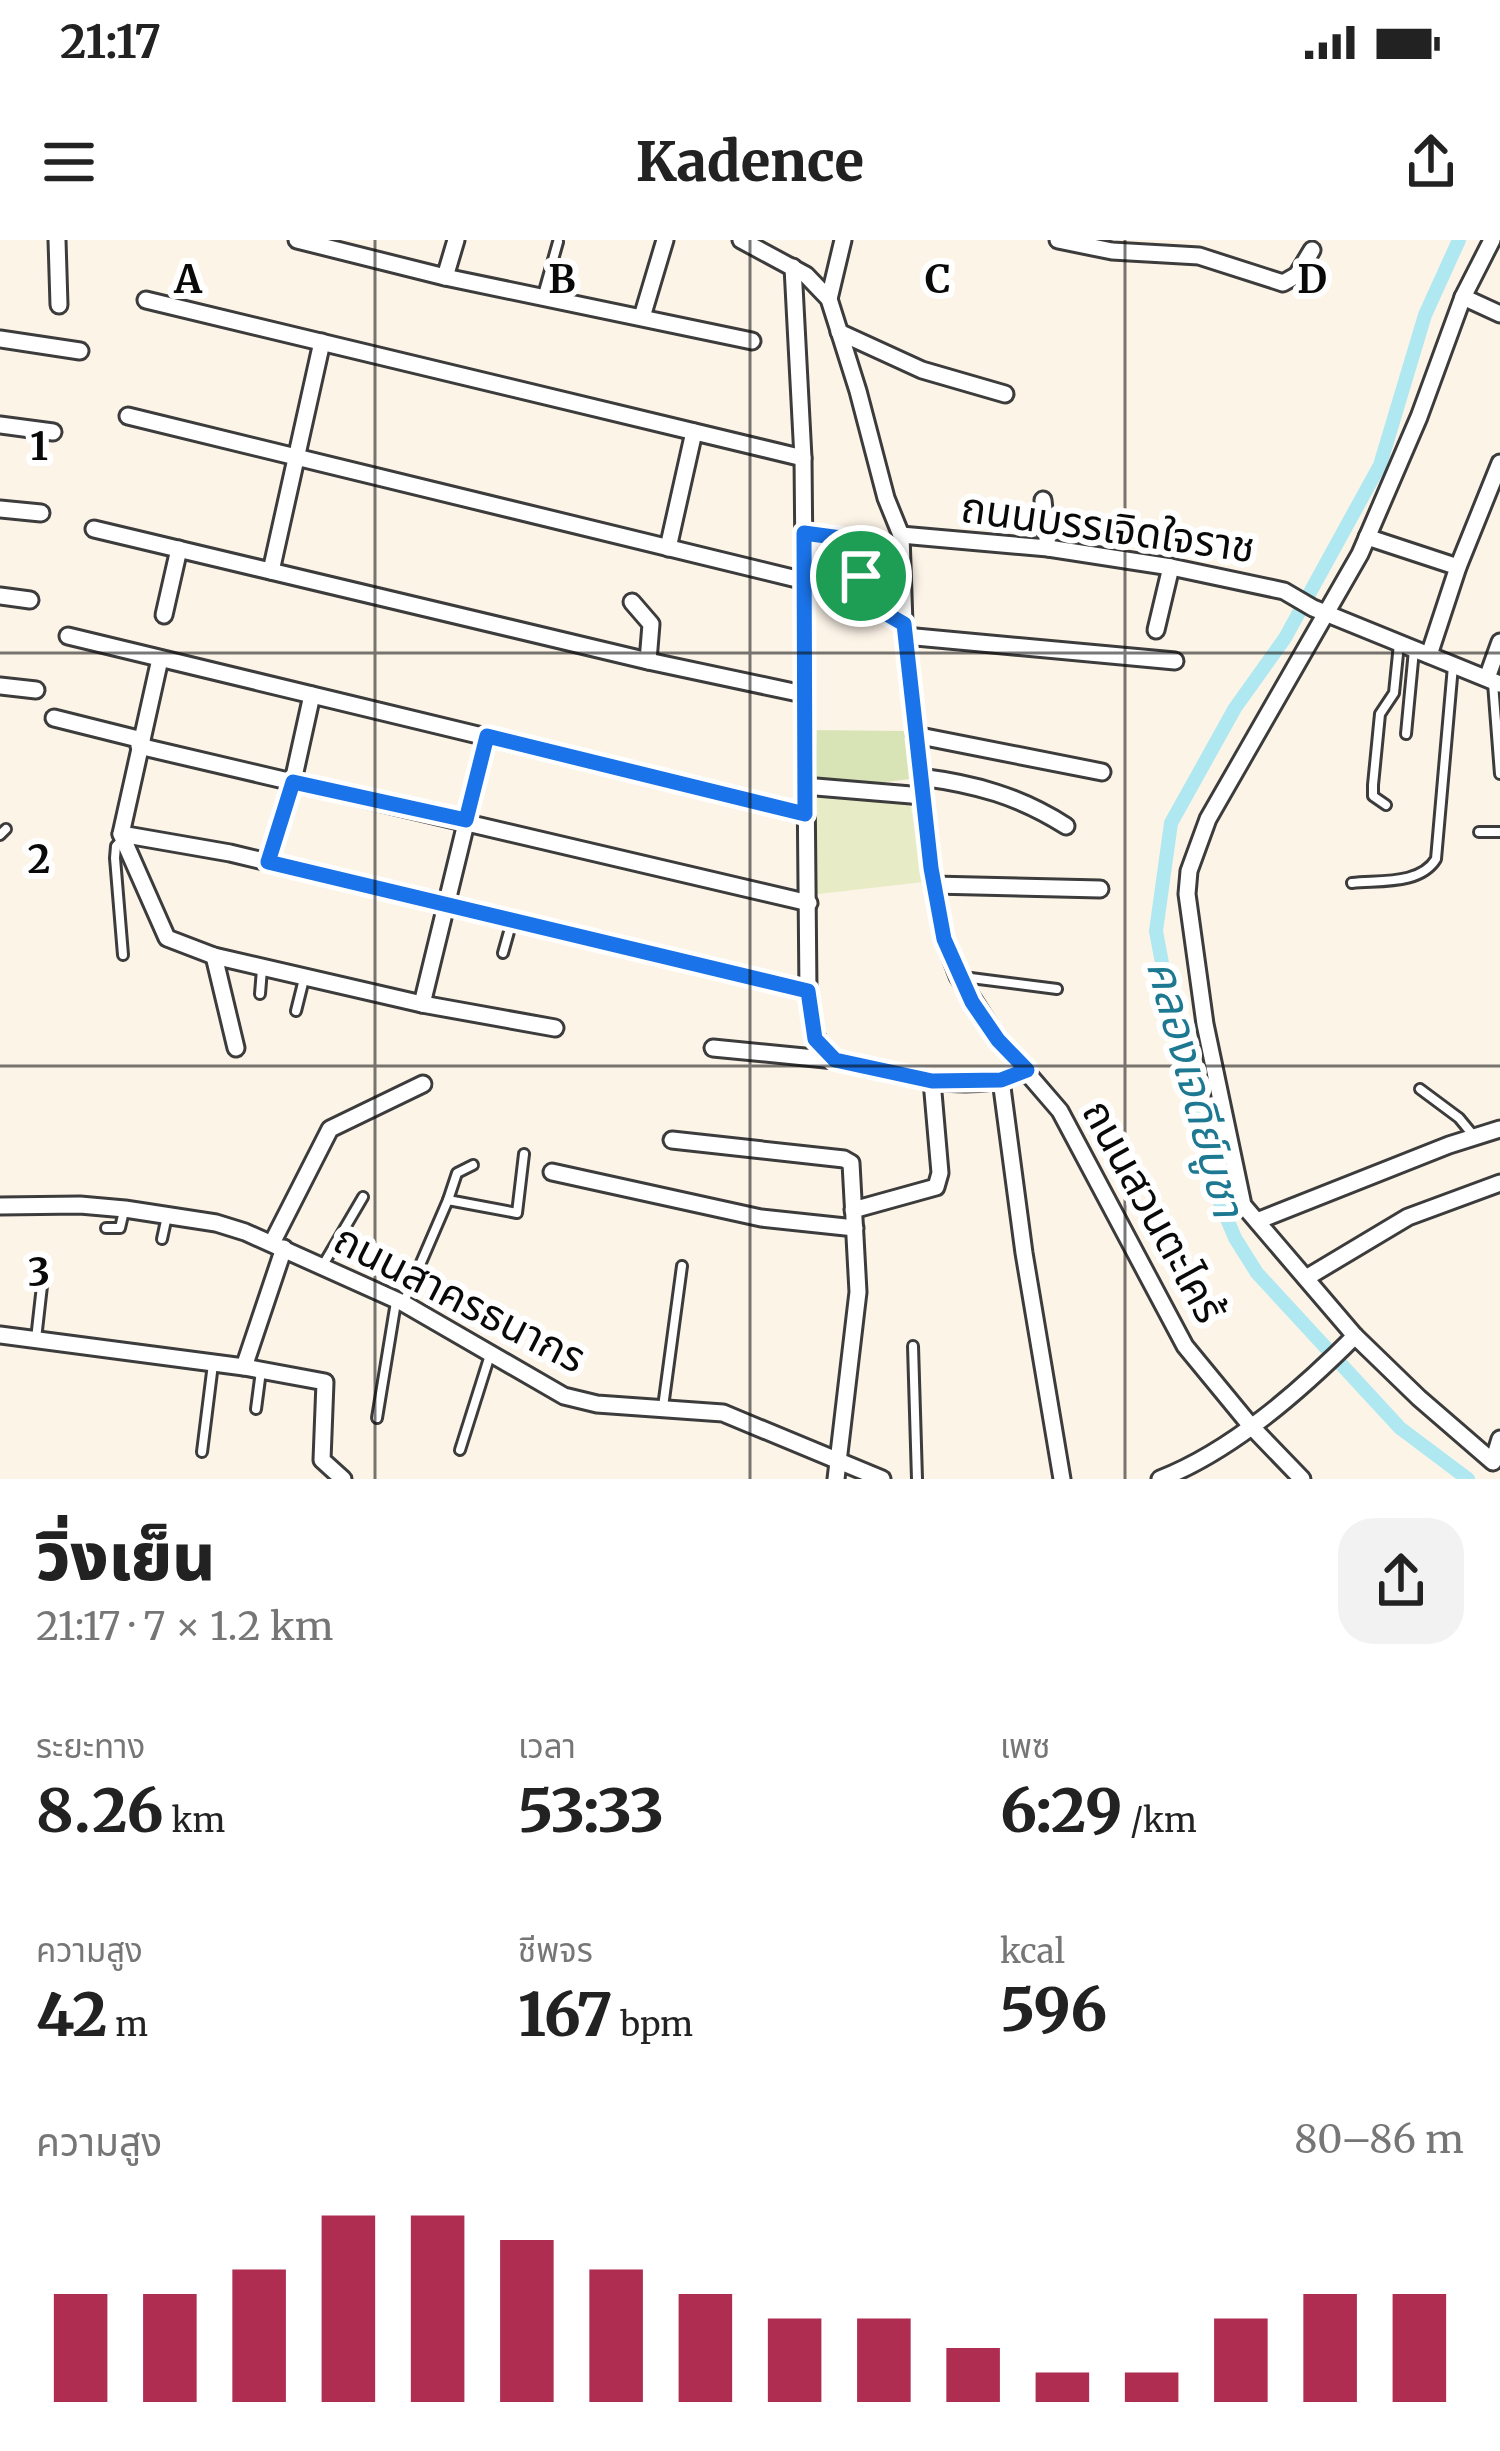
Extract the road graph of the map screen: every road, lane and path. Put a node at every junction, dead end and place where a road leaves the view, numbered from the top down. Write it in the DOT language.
graph roads {
  1 [pos="57,240"];
  2 [pos="297,240"];
  3 [pos="455,240"];
  4 [pos="665,240"];
  5 [pos="741,240"];
  6 [pos="843,240"];
  7 [pos="1058,240"];
  8 [pos="1492,240"];
  9 [pos="558,242"];
  10 [pos="768,246"];
  11 [pos="1312,250"];
  12 [pos="793,267"];
  13 [pos="445,277"];
  14 [pos="1463,296"];
  15 [pos="543,297"];
  16 [pos="829,299"];
  17 [pos="146,300"];
  18 [pos="59,304"];
  19 [pos="1500,314"];
  20 [pos="642,317"];
  21 [pos="839,332"];
  22 [pos="0,339"];
  23 [pos="752,341"];
  24 [pos="322,342"];
  25 [pos="80,351"];
  26 [pos="1005,394"];
  27 [pos="128,416"];
  28 [pos="0,425"];
  29 [pos="53,432"];
  30 [pos="694,432"];
  31 [pos="296,457"];
  32 [pos="803,458"];
  33 [pos="1500,463"];
  34 [pos="1043,500"];
  35 [pos="0,509"];
  36 [pos="41,513"];
  37 [pos="94,529"];
  38 [pos="804,533"];
  39 [pos="901,536"];
  40 [pos="1367,537"];
  41 [pos="668,548"];
  42 [pos="1048,548"];
  43 [pos="179,549"];
  44 [pos="1171,567"];
  45 [pos="1458,567"];
  46 [pos="271,571"];
  47 [pos="805,581"];
  48 [pos="0,596"];
  49 [pos="30,600"];
  50 [pos="632,602"];
  51 [pos="1321,610"];
  52 [pos="164,615"];
  53 [pos="905,630"];
  54 [pos="1156,630"];
  55 [pos="68,636"];
  56 [pos="1500,642"];
  57 [pos="1414,648"];
  58 [pos="160,659"];
  59 [pos="648,661"];
  60 [pos="1175,661"];
  61 [pos="1454,664"];
  62 [pos="1493,681"];
  63 [pos="0,686"];
  64 [pos="36,690"];
  65 [pos="803,694"];
  66 [pos="312,695"];
  67 [pos="54,718"];
  68 [pos="1406,734"];
  69 [pos="915,735"];
  70 [pos="487,736"];
  71 [pos="141,742"];
  72 [pos="1102,772"];
  73 [pos="1500,774"];
  74 [pos="920,777"];
  75 [pos="293,782"];
  76 [pos="804,786"];
  77 [pos="923,796"];
  78 [pos="1386,805"];
  79 [pos="805,814"];
  80 [pos="466,820"];
  81 [pos="1066,826"];
  82 [pos="1479,832"];
  83 [pos="1500,832"];
  84 [pos="122,837"];
  85 [pos="268,862"];
  86 [pos="1352,883"];
  87 [pos="933,885"];
  88 [pos="1100,889"];
  89 [pos="808,903"];
  90 [pos="448,904"];
  91 [pos="512,920"];
  92 [pos="503,953"];
  93 [pos="123,955"];
  94 [pos="214,956"];
  95 [pos="262,967"];
  96 [pos="958,976"];
  97 [pos="304,977"];
  98 [pos="1057,989"];
  99 [pos="808,991"];
  100 [pos="260,994"];
  101 [pos="422,1004"];
  102 [pos="296,1011"];
  103 [pos="556,1028"];
  104 [pos="236,1048"];
  105 [pos="713,1048"];
  106 [pos="835,1060"];
  107 [pos="1027,1070"];
  108 [pos="1001,1080"];
  109 [pos="932,1081"];
  110 [pos="423,1084"];
  111 [pos="1420,1089"];
  112 [pos="1500,1129"];
  113 [pos="1474,1137"];
  114 [pos="672,1140"];
  115 [pos="524,1154"];
  116 [pos="472,1165"];
  117 [pos="552,1172"];
  118 [pos="1500,1183"];
  119 [pos="363,1197"];
  120 [pos="448,1200"];
  121 [pos="0,1206"];
  122 [pos="124,1209"];
  123 [pos="853,1210"];
  124 [pos="167,1214"];
  125 [pos="1257,1221"];
  126 [pos="106,1228"];
  127 [pos="855,1228"];
  128 [pos="162,1239"];
  129 [pos="278,1246"];
  130 [pos="322,1266"];
  131 [pos="682,1266"];
  132 [pos="43,1277"];
  133 [pos="1306,1278"];
  134 [pos="400,1302"];
  135 [pos="0,1335"];
  136 [pos="36,1340"];
  137 [pos="1351,1340"];
  138 [pos="913,1346"];
  139 [pos="490,1353"];
  140 [pos="213,1363"];
  141 [pos="252,1368"];
  142 [pos="663,1407"];
  143 [pos="256,1409"];
  144 [pos="377,1418"];
  145 [pos="1250,1425"];
  146 [pos="1500,1439"];
  147 [pos="460,1450"];
  148 [pos="202,1452"];
  149 [pos="839,1460"];
  150 [pos="343,1479"];
  151 [pos="836,1479"];
  152 [pos="882,1479"];
  153 [pos="917,1479"];
  154 [pos="1062,1479"];
  155 [pos="1160,1479"];
  156 [pos="1302,1479"];
  1 -- 18 [label="street"];
  2 -- 13 [label="street"];
  3 -- 13 [label="street"];
  4 -- 20 [label="street"];
  5 -- 10 [label="street"];
  6 -- 16 [label="street"];
  7 -- 11 [label="street"];
  8 -- 14 [label="street"];
  9 -- 15 [label="lane"];
  10 -- 12 [label="street"];
  12 -- 16 [label="street"];
  12 -- 32 [label="street"];
  13 -- 15 [label="street"];
  14 -- 19 [label="street"];
  14 -- 40 [label="street"];
  15 -- 20 [label="street"];
  16 -- 21 [label="street, ถนนสวนตะไคร้"];
  17 -- 24 [label="street"];
  20 -- 23 [label="street"];
  21 -- 26 [label="street"];
  21 -- 39 [label="street, ถนนสวนตะไคร้"];
  22 -- 25 [label="street"];
  24 -- 30 [label="street"];
  24 -- 31 [label="street"];
  27 -- 31 [label="street"];
  28 -- 29 [label="street"];
  30 -- 32 [label="street"];
  30 -- 41 [label="street"];
  31 -- 41 [label="street"];
  31 -- 46 [label="street"];
  32 -- 38 [label="street"];
  33 -- 45 [label="street"];
  34 -- 42 [label="street"];
  35 -- 36 [label="street"];
  37 -- 43 [label="street"];
  38 -- 47 [label="street"];
  38 -- 53 [label="street"];
  39 -- 42 [label="street, ถนนบรรเจิดใจราช"];
  39 -- 53 [label="street, ถนนสวนตะไคร้"];
  40 -- 45 [label="street"];
  40 -- 51 [label="street"];
  41 -- 47 [label="street"];
  42 -- 44 [label="street, ถนนบรรเจิดใจราช"];
  43 -- 46 [label="street"];
  43 -- 52 [label="street"];
  44 -- 51 [label="street, ถนนบรรเจิดใจราช"];
  44 -- 54 [label="street"];
  45 -- 57 [label="street"];
  46 -- 59 [label="street"];
  47 -- 65 [label="street"];
  48 -- 49 [label="street"];
  50 -- 59 [label="street"];
  51 -- 57 [label="street, ถนนบรรเจิดใจราช"];
  51 -- 125 [label="street"];
  53 -- 60 [label="street"];
  53 -- 69 [label="street, ถนนสวนตะไคร้"];
  55 -- 58 [label="street"];
  56 -- 62 [label="street"];
  57 -- 61 [label="street, ถนนบรรเจิดใจราช"];
  57 -- 68 [label="lane"];
  57 -- 78 [label="lane"];
  58 -- 66 [label="street"];
  58 -- 71 [label="street"];
  59 -- 65 [label="street"];
  61 -- 62 [label="street, ถนนบรรเจิดใจราช"];
  61 -- 86 [label="lane"];
  62 -- 73 [label="lane"];
  63 -- 64 [label="street"];
  65 -- 76 [label="street"];
  66 -- 70 [label="street"];
  66 -- 75 [label="street"];
  67 -- 71 [label="street"];
  69 -- 72 [label="street"];
  69 -- 74 [label="street, ถนนสวนตะไคร้"];
  70 -- 79 [label="street"];
  70 -- 80 [label="street"];
  71 -- 75 [label="street"];
  71 -- 84 [label="street"];
  74 -- 77 [label="street, ถนนสวนตะไคร้"];
  74 -- 81 [label="street"];
  75 -- 80 [label="street"];
  75 -- 85 [label="street"];
  76 -- 77 [label="street"];
  76 -- 79 [label="street"];
  77 -- 87 [label="street, ถนนสวนตะไคร้"];
  79 -- 89 [label="street"];
  80 -- 89 [label="street"];
  80 -- 90 [label="street"];
  82 -- 83 [label="lane"];
  84 -- 85 [label="street"];
  84 -- 93 [label="lane"];
  84 -- 94 [label="street"];
  85 -- 90 [label="street"];
  87 -- 88 [label="street"];
  87 -- 96 [label="street, ถนนสวนตะไคร้"];
  89 -- 99 [label="street"];
  90 -- 91 [label="street"];
  90 -- 101 [label="street"];
  91 -- 92 [label="lane"];
  91 -- 99 [label="street"];
  94 -- 95 [label="street"];
  94 -- 104 [label="street"];
  95 -- 97 [label="street"];
  95 -- 100 [label="lane"];
  96 -- 98 [label="lane"];
  96 -- 107 [label="street, ถนนสวนตะไคร้"];
  97 -- 101 [label="street"];
  97 -- 102 [label="lane"];
  99 -- 106 [label="street"];
  101 -- 103 [label="street"];
  105 -- 106 [label="street"];
  106 -- 109 [label="street"];
  107 -- 108 [label="street"];
  107 -- 145 [label="street, ถนนสวนตะไคร้"];
  108 -- 109 [label="street"];
  108 -- 154 [label="street"];
  109 -- 123 [label="street"];
  110 -- 129 [label="street"];
  111 -- 113 [label="lane"];
  112 -- 113 [label="street"];
  113 -- 125 [label="street"];
  114 -- 123 [label="street"];
  115 -- 120 [label="lane"];
  116 -- 120 [label="lane"];
  117 -- 127 [label="street"];
  118 -- 133 [label="street"];
  119 -- 130 [label="lane"];
  120 -- 134 [label="lane"];
  121 -- 122 [label="street, ถนนสาครธนากร"];
  122 -- 124 [label="street, ถนนสาครธนากร"];
  122 -- 126 [label="lane"];
  123 -- 127 [label="street"];
  124 -- 128 [label="lane"];
  124 -- 129 [label="street, ถนนสาครธนากร"];
  125 -- 133 [label="street"];
  127 -- 149 [label="street"];
  129 -- 130 [label="street, ถนนสาครธนากร"];
  129 -- 141 [label="street"];
  130 -- 134 [label="street, ถนนสาครธนากร"];
  131 -- 142 [label="lane"];
  132 -- 136 [label="lane"];
  133 -- 137 [label="street"];
  134 -- 139 [label="street, ถนนสาครธนากร"];
  134 -- 144 [label="lane"];
  135 -- 136 [label="street"];
  136 -- 140 [label="street"];
  137 -- 145 [label="street"];
  137 -- 146 [label="street"];
  138 -- 153 [label="lane"];
  139 -- 142 [label="street, ถนนสาครธนากร"];
  139 -- 147 [label="lane"];
  140 -- 141 [label="street"];
  140 -- 148 [label="lane"];
  141 -- 143 [label="lane"];
  141 -- 150 [label="street"];
  142 -- 149 [label="street, ถนนสาครธนากร"];
  145 -- 155 [label="street"];
  145 -- 156 [label="street, ถนนสวนตะไคร้"];
  149 -- 151 [label="street"];
  149 -- 152 [label="street, ถนนสาครธนากร"];
}
